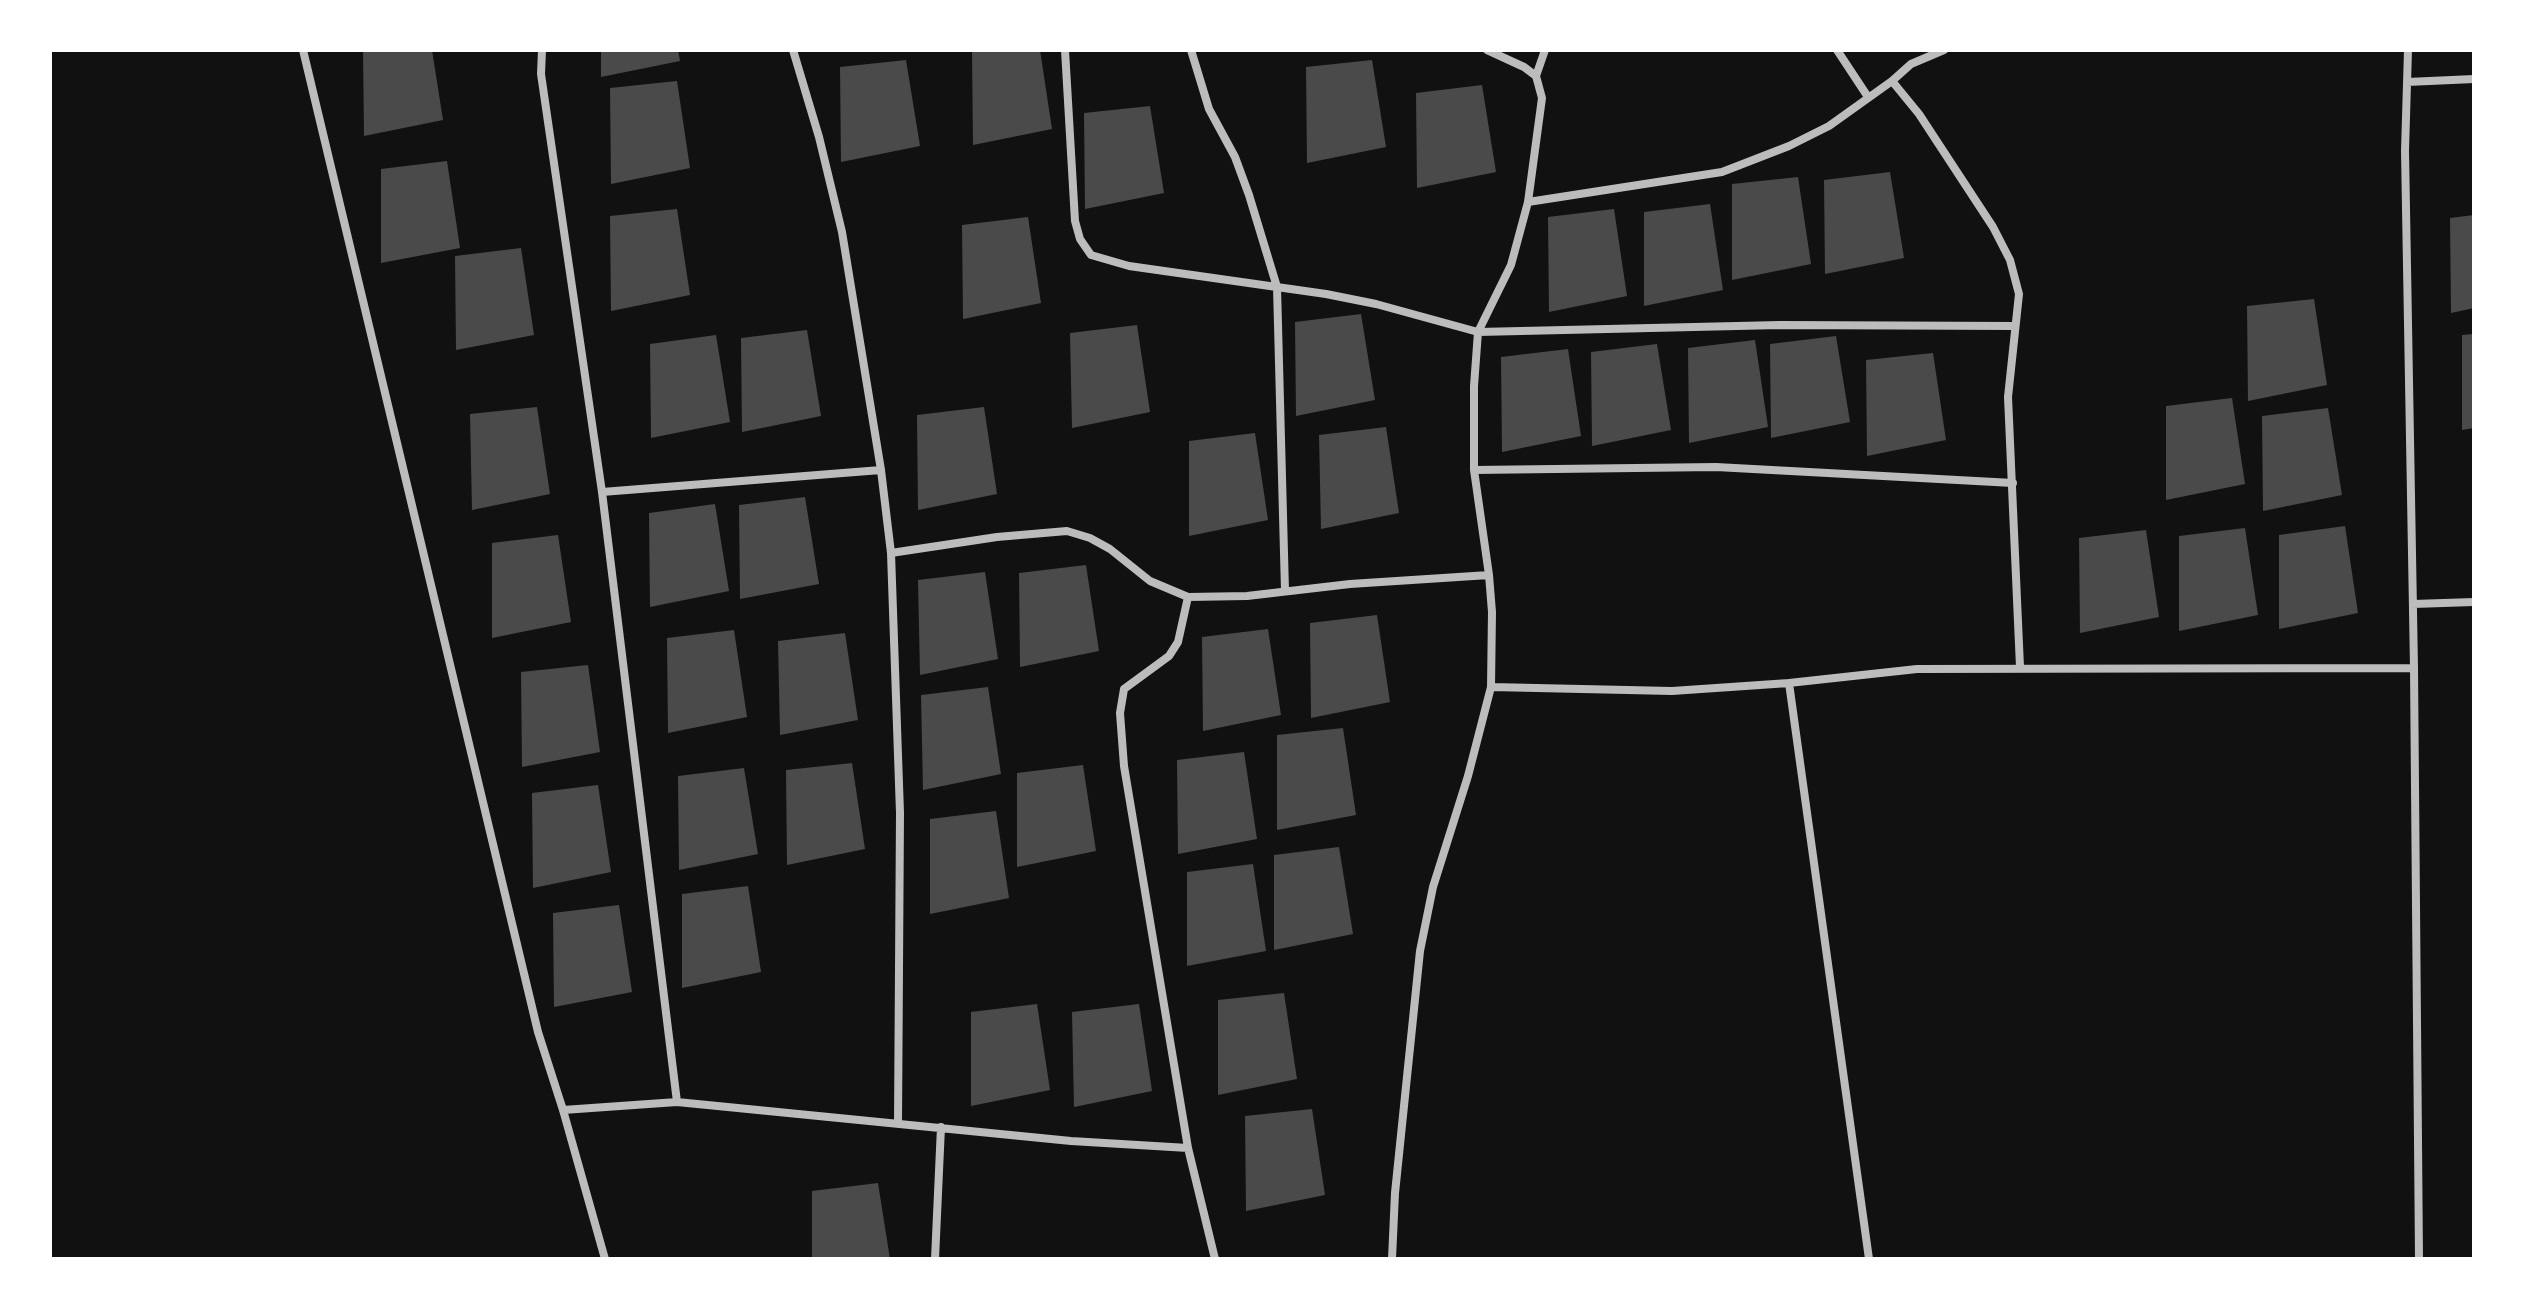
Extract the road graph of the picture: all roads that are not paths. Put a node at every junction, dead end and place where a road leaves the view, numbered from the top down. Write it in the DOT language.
graph roads {
  1 [pos="303,50"];
  2 [pos="542,50"];
  3 [pos="793,50"];
  4 [pos="1065,50"];
  5 [pos="1191,50"];
  6 [pos="1487,50"];
  7 [pos="1545,50"];
  8 [pos="1837,50"];
  9 [pos="1944,50"];
  10 [pos="2408,50"];
  11 [pos="1536,76"];
  12 [pos="2474,79"];
  13 [pos="1892,81"];
  14 [pos="2407,82"];
  15 [pos="1868,97"];
  16 [pos="1528,202"];
  17 [pos="1277,287"];
  18 [pos="2015,326"];
  19 [pos="1478,332"];
  20 [pos="881,470"];
  21 [pos="1474,470"];
  22 [pos="2013,483"];
  23 [pos="602,492"];
  24 [pos="891,553"];
  25 [pos="1489,575"];
  26 [pos="1285,591"];
  27 [pos="1188,597"];
  28 [pos="2474,602"];
  29 [pos="2413,604"];
  30 [pos="2020,667"];
  31 [pos="2414,668"];
  32 [pos="1789,683"];
  33 [pos="1491,687"];
  34 [pos="677,1102"];
  35 [pos="563,1110"];
  36 [pos="898,1123"];
  37 [pos="941,1127"];
  38 [pos="1188,1148"];
  39 [pos="605,1259"];
  40 [pos="935,1259"];
  41 [pos="1215,1259"];
  42 [pos="1392,1259"];
  43 [pos="1869,1259"];
  44 [pos="2419,1259"];
  1 -- 35 [label="street"];
  2 -- 23 [label="street"];
  3 -- 20 [label="street"];
  4 -- 17 [label="street"];
  5 -- 17 [label="street"];
  6 -- 11 [label="street"];
  7 -- 11 [label="street"];
  8 -- 15 [label="street"];
  9 -- 13 [label="street"];
  10 -- 14 [label="street"];
  11 -- 16 [label="street"];
  12 -- 14 [label="street"];
  13 -- 15 [label="street"];
  13 -- 18 [label="street"];
  14 -- 29 [label="street"];
  15 -- 16 [label="street"];
  16 -- 19 [label="street"];
  17 -- 19 [label="street"];
  17 -- 26 [label="street"];
  18 -- 19 [label="street"];
  18 -- 22 [label="street"];
  19 -- 21 [label="street"];
  20 -- 23 [label="street"];
  20 -- 24 [label="street"];
  21 -- 22 [label="street"];
  21 -- 25 [label="street"];
  22 -- 30 [label="street"];
  23 -- 34 [label="street"];
  24 -- 27 [label="street"];
  24 -- 36 [label="street"];
  25 -- 26 [label="street"];
  25 -- 33 [label="street"];
  26 -- 27 [label="street"];
  27 -- 38 [label="street"];
  28 -- 29 [label="street"];
  29 -- 31 [label="street"];
  30 -- 31 [label="street"];
  30 -- 32 [label="street"];
  31 -- 44 [label="street"];
  32 -- 33 [label="street"];
  32 -- 43 [label="street"];
  33 -- 42 [label="street"];
  34 -- 35 [label="street"];
  34 -- 36 [label="street"];
  35 -- 39 [label="street"];
  36 -- 37 [label="street"];
  37 -- 38 [label="street"];
  37 -- 40 [label="street"];
  38 -- 41 [label="street"];
}
